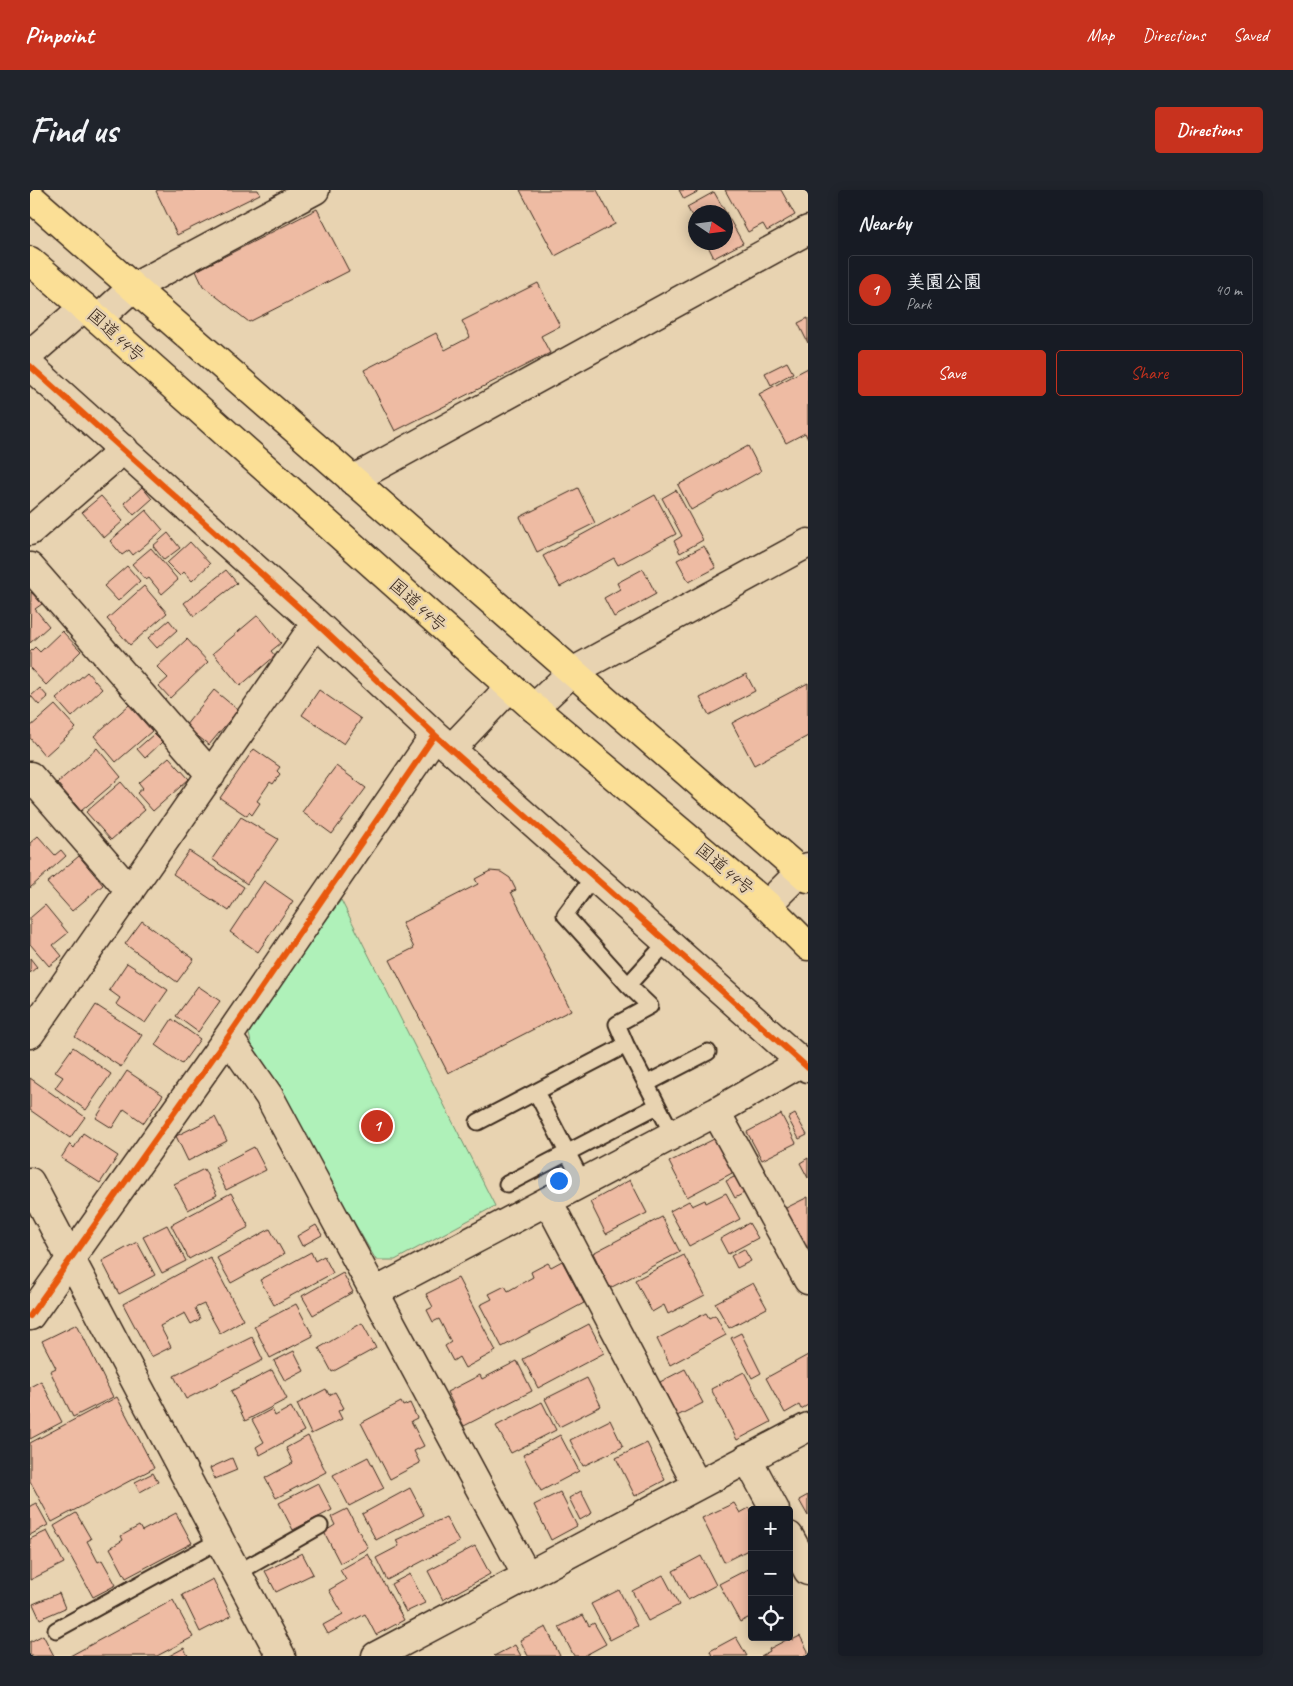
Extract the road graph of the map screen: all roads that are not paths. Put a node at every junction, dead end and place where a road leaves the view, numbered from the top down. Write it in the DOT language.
graph roads {
  1 [pos="315,190"];
  2 [pos="30,197"];
  3 [pos="808,230"];
  4 [pos="30,261"];
  5 [pos="132,288"];
  6 [pos="91,313"];
  7 [pos="30,354"];
  8 [pos="30,366"];
  9 [pos="124,449"];
  10 [pos="352,480"];
  11 [pos="30,531"];
  12 [pos="808,543"];
  13 [pos="30,567"];
  14 [pos="316,623"];
  15 [pos="572,672"];
  16 [pos="510,687"];
  17 [pos="534,708"];
  18 [pos="443,742"];
  19 [pos="210,775"];
  20 [pos="30,776"];
  21 [pos="806,872"];
  22 [pos="594,876"];
  23 [pos="130,891"];
  24 [pos="767,905"];
  25 [pos="668,941"];
  26 [pos="808,946"];
  27 [pos="628,986"];
  28 [pos="30,1034"];
  29 [pos="228,1037"];
  30 [pos="626,1045"];
  31 [pos="708,1052"];
  32 [pos="805,1065"];
  33 [pos="646,1084"];
  34 [pos="536,1092"];
  35 [pos="657,1106"];
  36 [pos="716,1112"];
  37 [pos="478,1122"];
  38 [pos="672,1135"];
  39 [pos="567,1153"];
  40 [pos="30,1182"];
  41 [pos="582,1183"];
  42 [pos="507,1184"];
  43 [pos="548,1201"];
  44 [pos="69,1258"];
  45 [pos="808,1280"];
  46 [pos="375,1292"];
  47 [pos="30,1316"];
  48 [pos="808,1427"];
  49 [pos="747,1458"];
  50 [pos="697,1485"];
  51 [pos="773,1506"];
  52 [pos="320,1526"];
  53 [pos="220,1540"];
  54 [pos="793,1543"];
  55 [pos="808,1571"];
  56 [pos="237,1574"];
  57 [pos="527,1576"];
  58 [pos="56,1630"];
  59 [pos="281,1656"];
  60 [pos="376,1656"];
  1 -- 5 [label="street"];
  2 -- 5 [label="highway"];
  3 -- 10 [label="street"];
  4 -- 6 [label="highway, 国道44号"];
  5 -- 6 [label="street"];
  5 -- 10 [label="highway"];
  6 -- 7 [label="street"];
  6 -- 16 [label="highway, 国道44号"];
  8 -- 9 [label="street"];
  9 -- 11 [label="street"];
  9 -- 14 [label="street"];
  10 -- 15 [label="highway"];
  12 -- 15 [label="street"];
  13 -- 19 [label="street"];
  14 -- 18 [label="street"];
  14 -- 19 [label="street"];
  15 -- 17 [label="street"];
  15 -- 21 [label="highway"];
  16 -- 17 [label="highway, 国道44号"];
  16 -- 18 [label="street"];
  17 -- 24 [label="highway, 国道44号"];
  18 -- 22 [label="street"];
  18 -- 29 [label="street"];
  19 -- 23 [label="street"];
  20 -- 23 [label="street"];
  21 -- 24 [label="street"];
  22 -- 25 [label="street"];
  22 -- 27 [label="lane"];
  23 -- 28 [label="street"];
  24 -- 26 [label="highway, 国道44号"];
  25 -- 27 [label="lane"];
  25 -- 32 [label="street"];
  27 -- 30 [label="lane"];
  29 -- 44 [label="street"];
  29 -- 46 [label="street"];
  30 -- 33 [label="lane"];
  30 -- 34 [label="lane"];
  31 -- 33 [label="lane"];
  32 -- 36 [label="street"];
  33 -- 35 [label="lane"];
  34 -- 37 [label="lane"];
  34 -- 39 [label="lane"];
  35 -- 38 [label="lane"];
  35 -- 39 [label="lane"];
  36 -- 38 [label="street"];
  36 -- 45 [label="street"];
  38 -- 41 [label="street"];
  39 -- 41 [label="lane"];
  39 -- 42 [label="lane"];
  40 -- 44 [label="street"];
  41 -- 43 [label="street"];
  43 -- 46 [label="street"];
  43 -- 50 [label="street"];
  44 -- 47 [label="street"];
  44 -- 53 [label="street"];
  46 -- 57 [label="street"];
  48 -- 49 [label="street"];
  49 -- 50 [label="street"];
  49 -- 51 [label="street"];
  50 -- 57 [label="street"];
  52 -- 56 [label="lane"];
  53 -- 56 [label="street"];
  53 -- 58 [label="lane"];
  54 -- 55 [label="street"];
  56 -- 59 [label="street"];
  57 -- 60 [label="street"];
}
